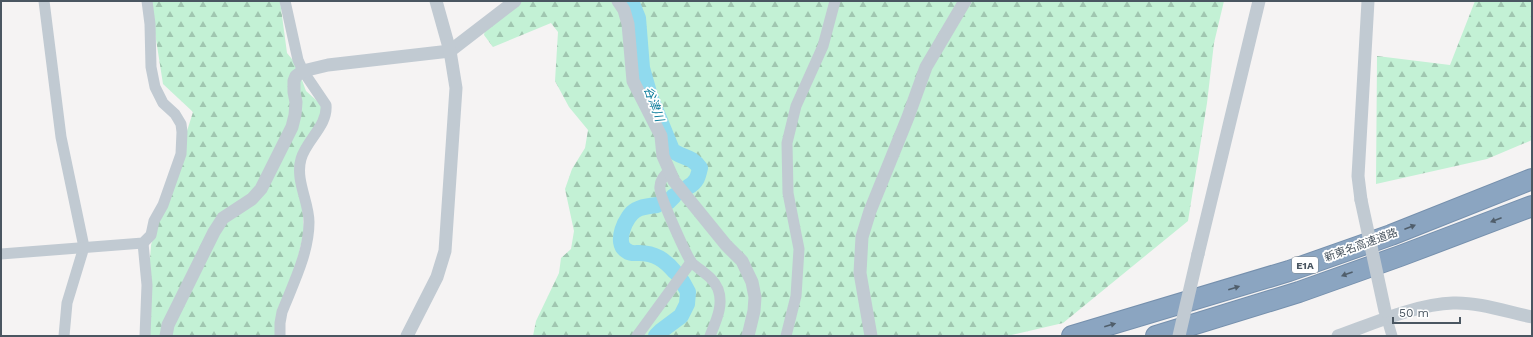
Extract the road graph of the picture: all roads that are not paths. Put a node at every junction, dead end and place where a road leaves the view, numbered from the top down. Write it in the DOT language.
graph roads {
  1 [pos="44,1"];
  2 [pos="147,1"];
  3 [pos="285,1"];
  4 [pos="436,1"];
  5 [pos="515,1"];
  6 [pos="618,1"];
  7 [pos="835,1"];
  8 [pos="965,1"];
  9 [pos="1259,1"];
  10 [pos="1368,1"];
  11 [pos="450,51"];
  12 [pos="302,71"];
  13 [pos="669,171"];
  14 [pos="1532,179"];
  15 [pos="1532,206"];
  16 [pos="143,243"];
  17 [pos="84,247"];
  18 [pos="1,254"];
  19 [pos="691,262"];
  20 [pos="1386,315"];
  21 [pos="1532,318"];
  22 [pos="64,336"];
  23 [pos="145,336"];
  24 [pos="166,336"];
  25 [pos="280,336"];
  26 [pos="407,336"];
  27 [pos="637,336"];
  28 [pos="710,336"];
  29 [pos="748,336"];
  30 [pos="786,336"];
  31 [pos="871,336"];
  32 [pos="1072,336"];
  33 [pos="1156,336"];
  34 [pos="1179,336"];
  35 [pos="1338,336"];
  36 [pos="1392,336"];
  1 -- 17 [label="street"];
  2 -- 16 [label="street"];
  3 -- 12 [label="street"];
  4 -- 11 [label="street"];
  5 -- 11 [label="street"];
  6 -- 13 [label="street"];
  7 -- 30 [label="street"];
  8 -- 31 [label="street"];
  9 -- 34 [label="street, bridge"];
  10 -- 20 [label="street, bridge"];
  11 -- 12 [label="street"];
  11 -- 26 [label="street"];
  12 -- 24 [label="street"];
  12 -- 25 [label="street"];
  13 -- 19 [label="street"];
  13 -- 29 [label="street"];
  32 -- 14 [label="highway, 新東名高速道路 / E1A, one-way"];
  15 -- 33 [label="highway, 新東名高速道路 / E1A, one-way"];
  16 -- 17 [label="street"];
  16 -- 23 [label="street"];
  17 -- 18 [label="street"];
  17 -- 22 [label="street"];
  19 -- 27 [label="street"];
  19 -- 28 [label="street"];
  20 -- 21 [label="street"];
  20 -- 35 [label="street"];
  20 -- 36 [label="street"];
}
